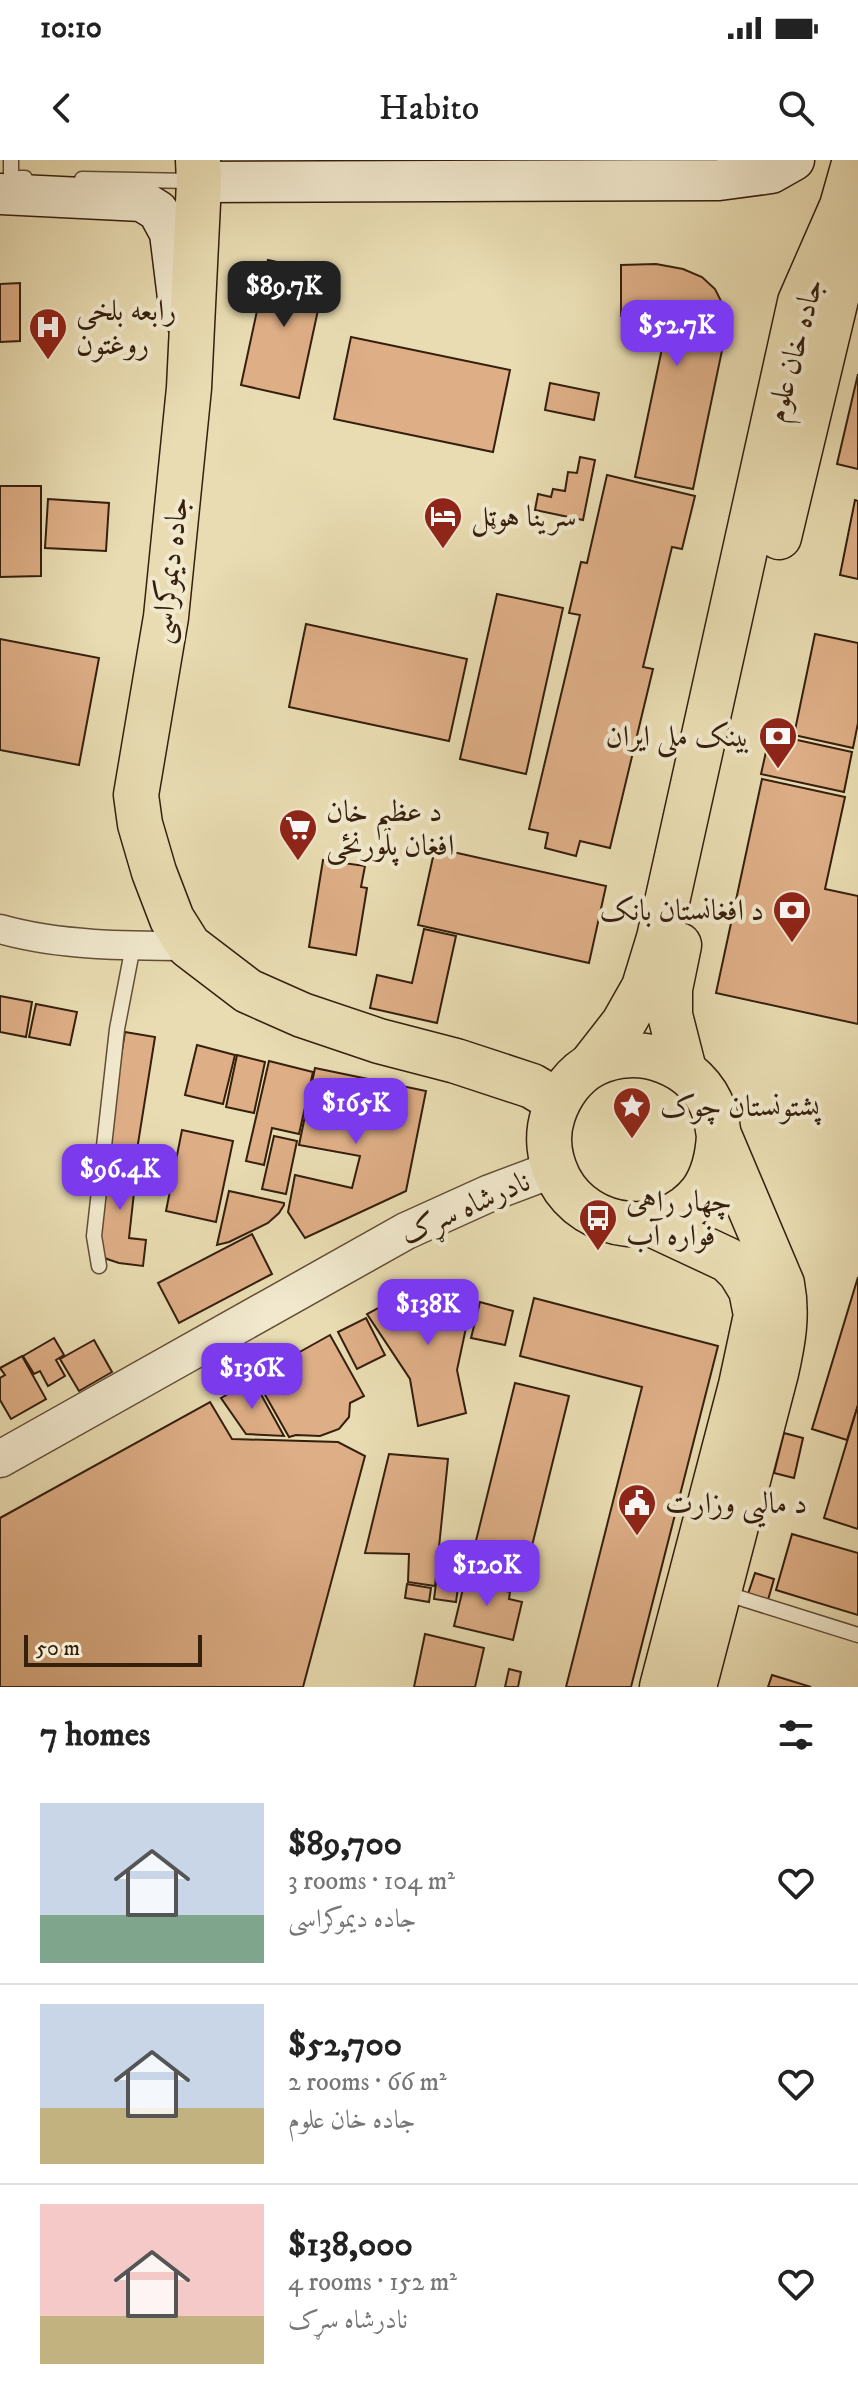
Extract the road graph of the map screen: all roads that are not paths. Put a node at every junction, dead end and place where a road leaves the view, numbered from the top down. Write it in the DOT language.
graph roads {
  1 [pos="11,160"];
  2 [pos="794,160"];
  3 [pos="855,160"];
  4 [pos="198,171"];
  5 [pos="39,178"];
  6 [pos="66,179"];
  7 [pos="0,194"];
  8 [pos="842,206"];
  9 [pos="189,388"];
  10 [pos="0,929"];
  11 [pos="133,946"];
  12 [pos="189,946"];
  13 [pos="591,1065"];
  14 [pos="684,1070"];
  15 [pos="557,1101"];
  16 [pos="719,1135"];
  17 [pos="554,1169"];
  18 [pos="651,1224"];
  19 [pos="99,1266"];
  20 [pos="0,1459"];
  21 [pos="720,1591"];
  22 [pos="858,1635"];
  23 [pos="662,1687"];
  24 [pos="694,1687"];
  1 -- 5 [label="lane"];
  2 -- 4 [label="main road"];
  3 -- 8 [label="highway"];
  4 -- 6 [label="lane"];
  4 -- 9 [label="highway, جاده دیموکراسی"];
  7 -- 9 [label="main road"];
  8 -- 13 [label="highway, جادہ خان علوم"];
  8 -- 14 [label="highway, جادہ خان علوم"];
  9 -- 12 [label="highway, جاده دیموکراسی"];
  10 -- 11 [label="street"];
  11 -- 12 [label="street"];
  11 -- 19 [label="lane"];
  12 -- 15 [label="highway"];
  13 -- 14 [label="highway"];
  13 -- 15 [label="highway"];
  14 -- 16 [label="highway"];
  15 -- 17 [label="highway"];
  16 -- 18 [label="highway"];
  16 -- 21 [label="highway"];
  17 -- 18 [label="highway"];
  17 -- 20 [label="street, نادرشاه سړک"];
  18 -- 23 [label="highway"];
  21 -- 22 [label="lane"];
  21 -- 24 [label="highway"];
}
